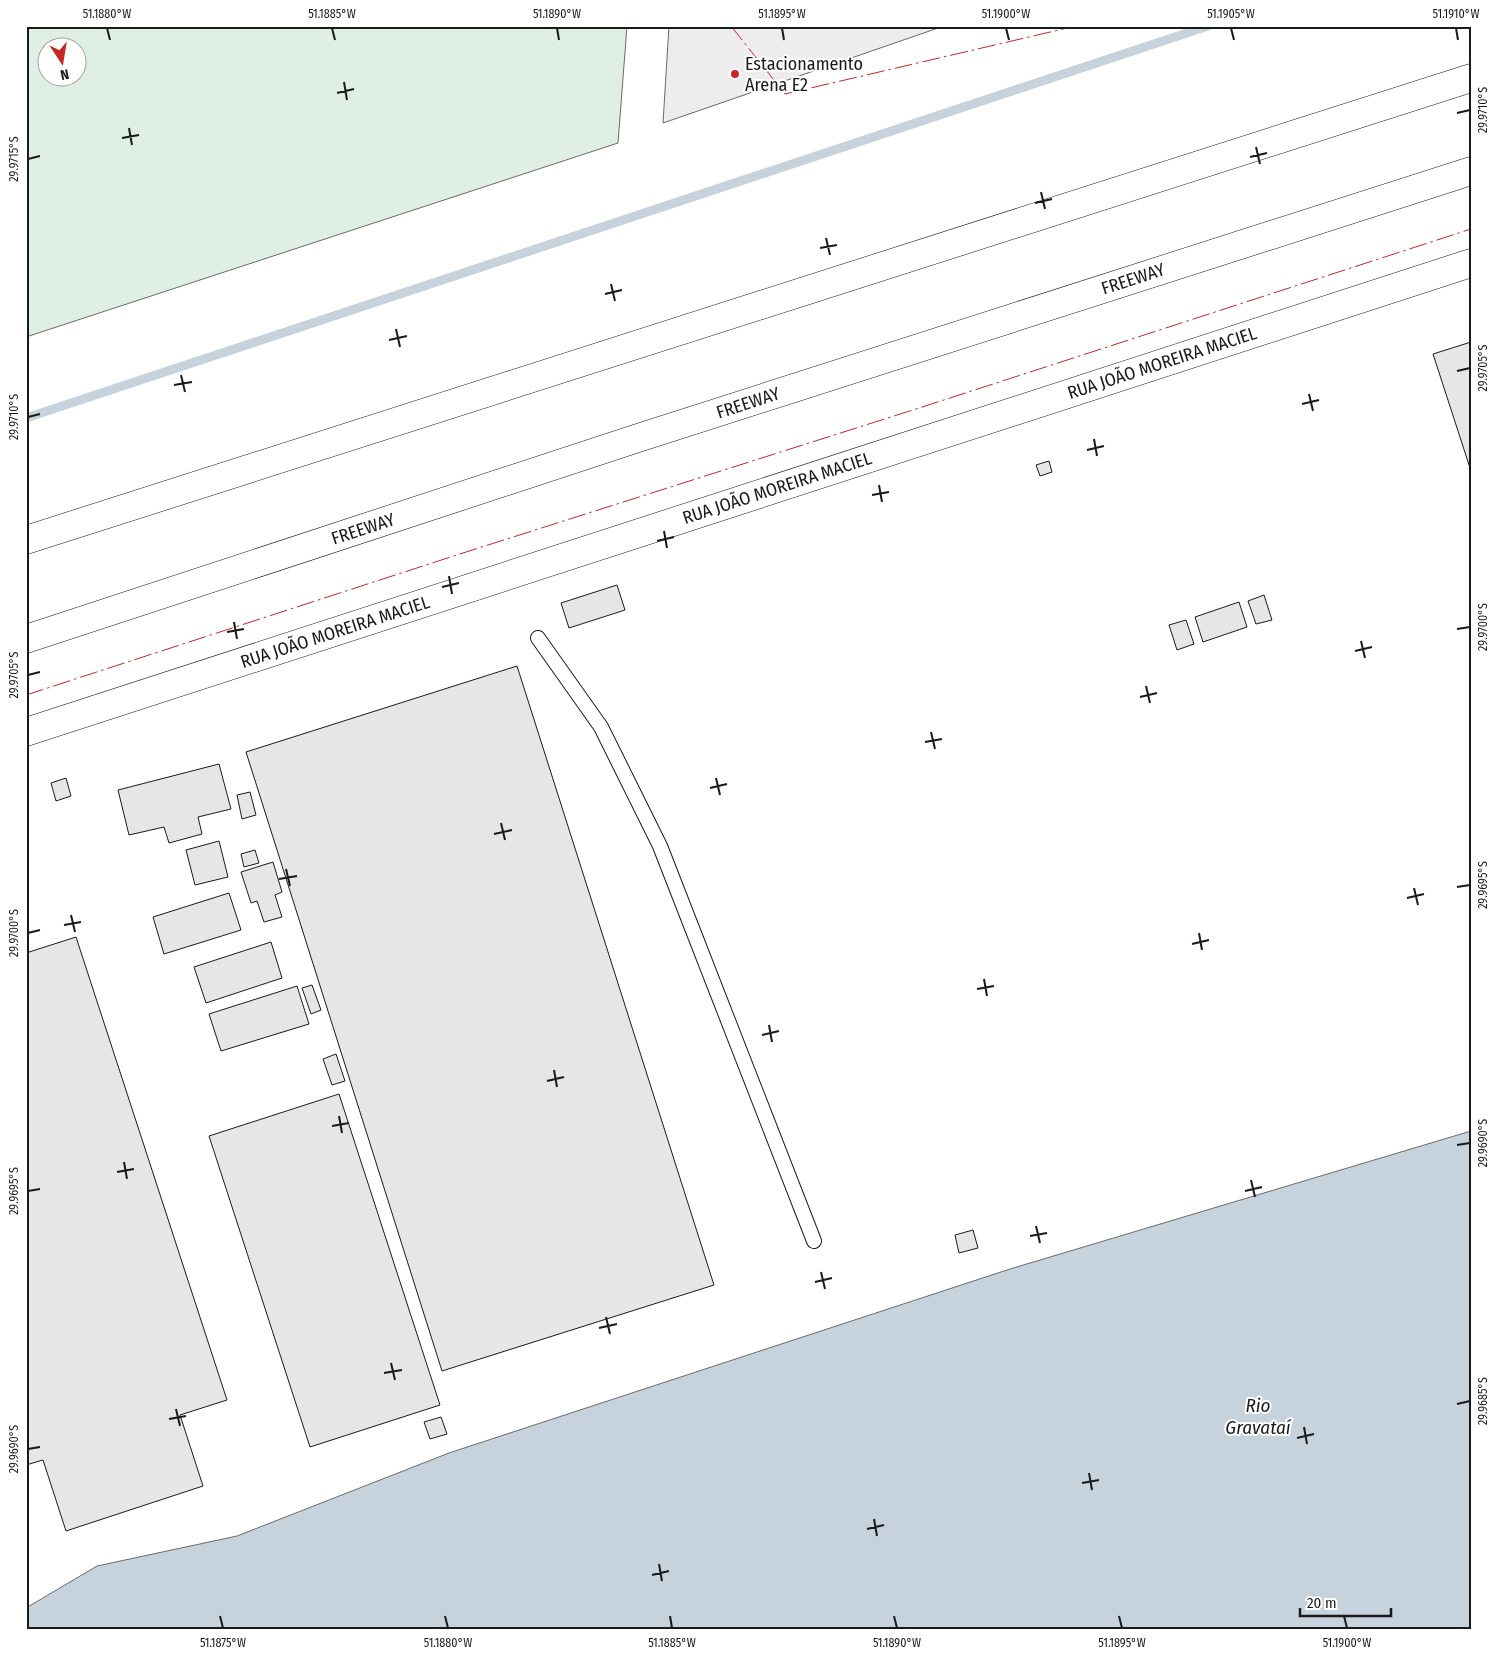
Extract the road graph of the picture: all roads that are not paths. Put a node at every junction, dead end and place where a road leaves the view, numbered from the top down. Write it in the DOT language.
graph roads {
  1 [pos="1471,78"];
  2 [pos="1471,171"];
  3 [pos="1471,262"];
  4 [pos="26,540"];
  5 [pos="538,638"];
  6 [pos="26,639"];
  7 [pos="26,732"];
  8 [pos="814,1241"];
  1 -- 4 [label="main road"];
  2 -- 6 [label="main road, FREEWAY"];
  3 -- 7 [label="main road, RUA JOÃO MOREIRA MACIEL"];
  5 -- 8 [label="lane"];
}
